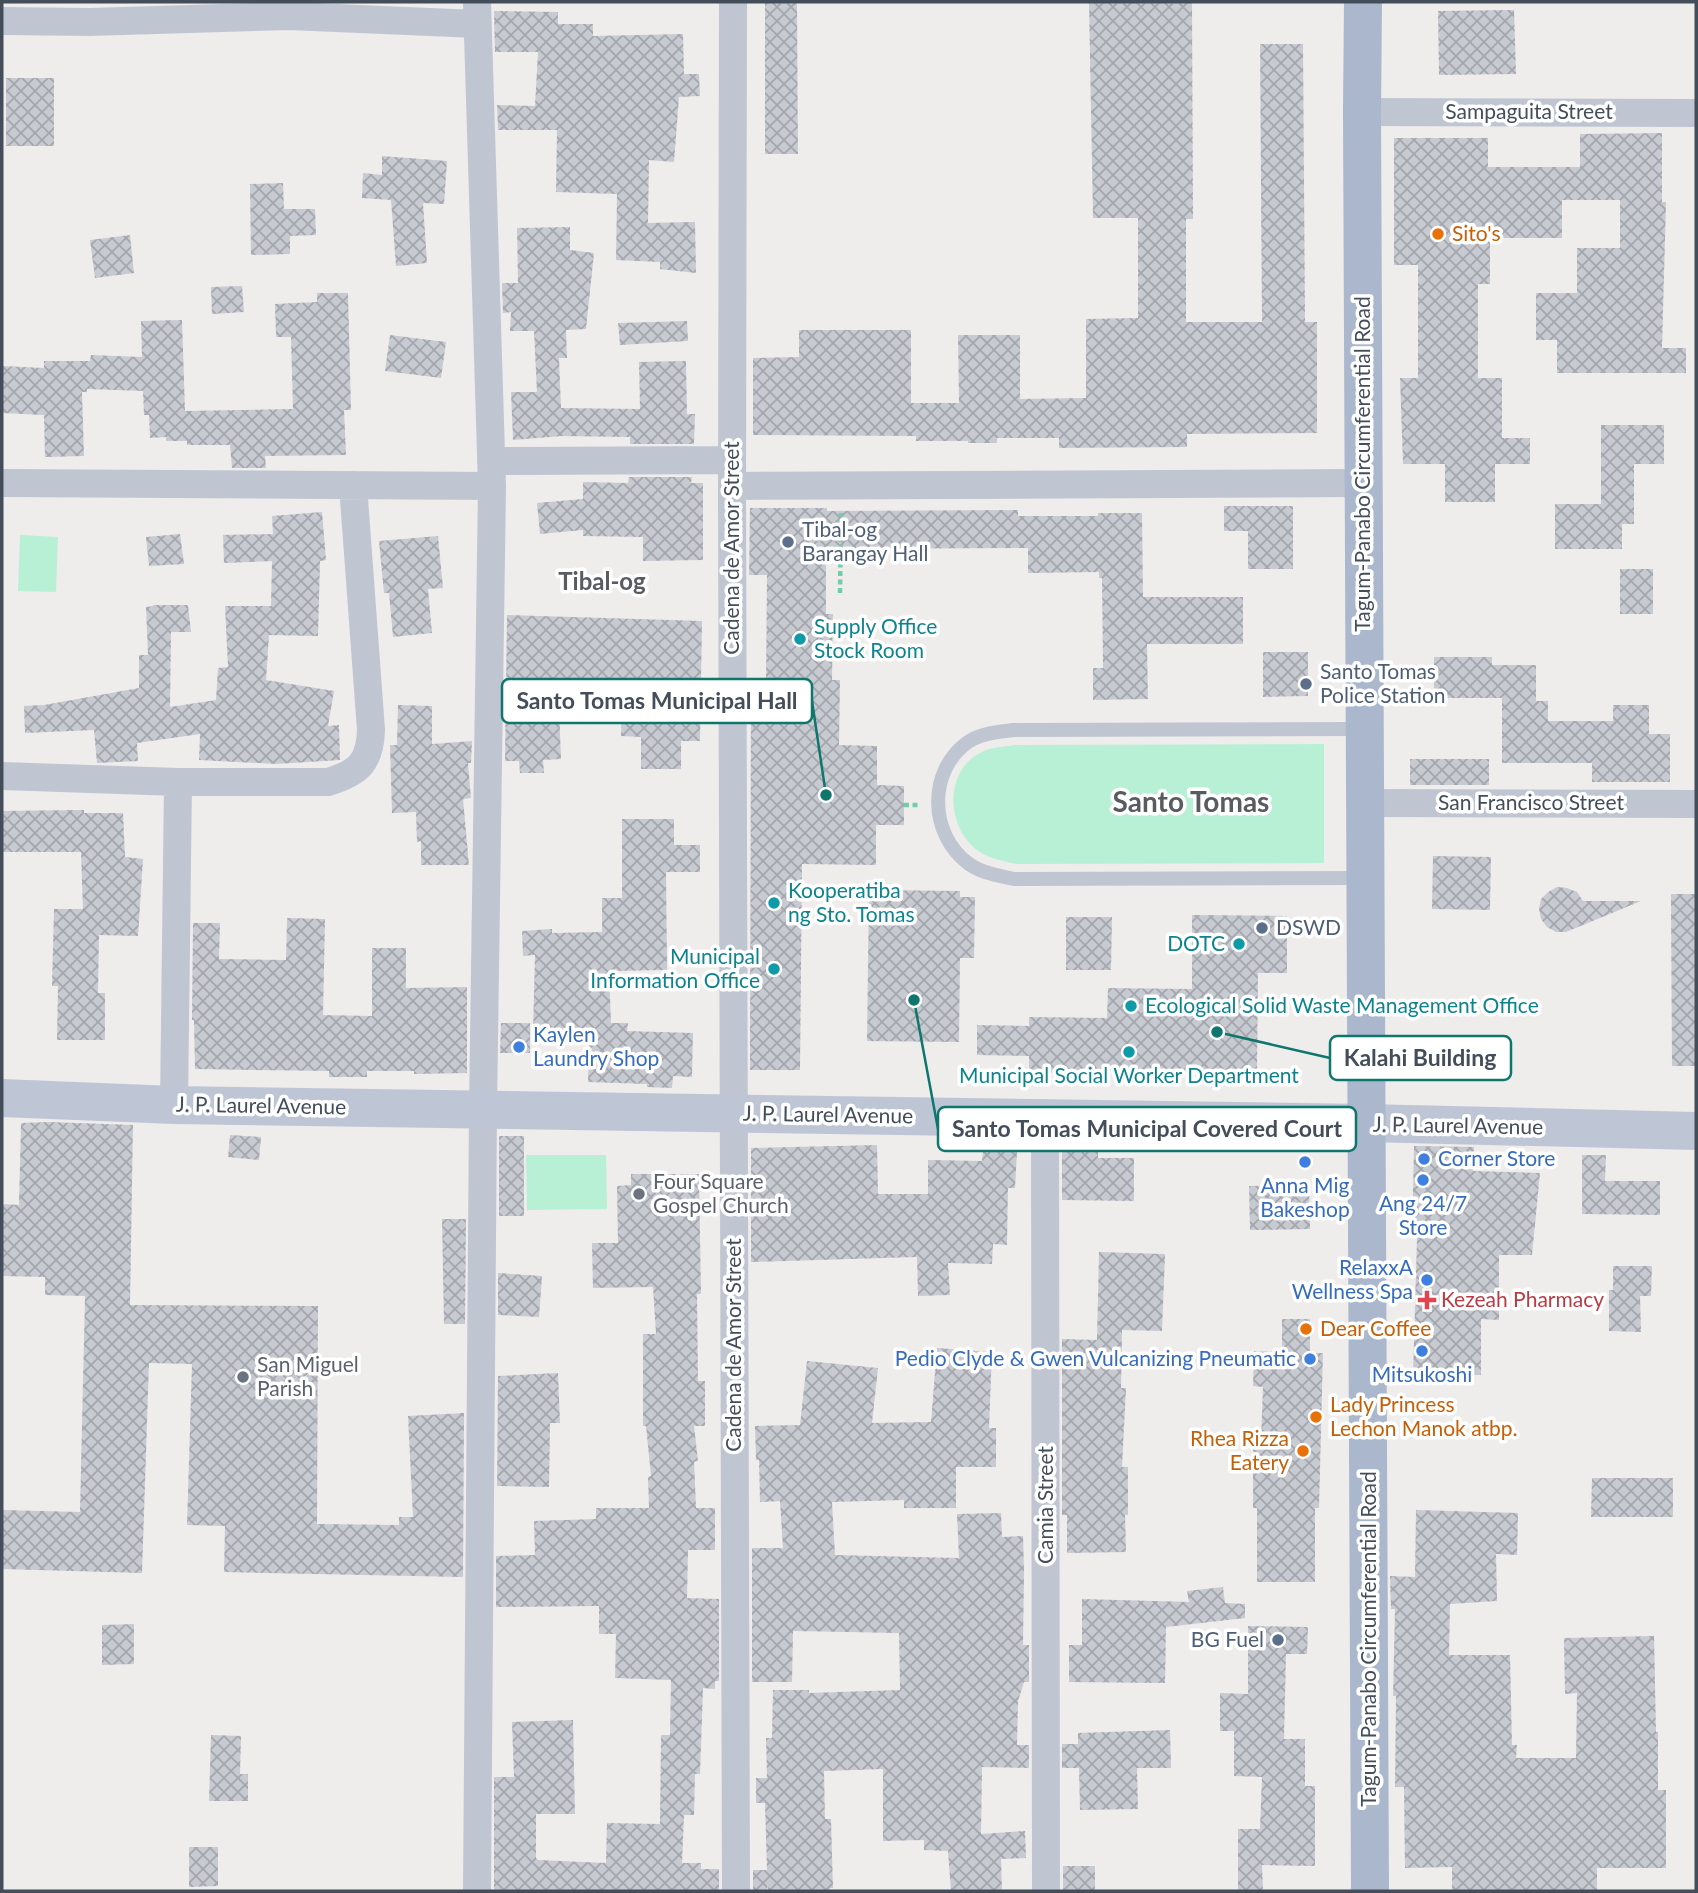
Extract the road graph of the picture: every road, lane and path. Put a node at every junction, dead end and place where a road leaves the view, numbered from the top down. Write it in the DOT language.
graph roads {
  1 [pos="733,2"];
  2 [pos="1363,2"];
  3 [pos="289,9"];
  4 [pos="90,12"];
  5 [pos="477,13"];
  6 [pos="2,21"];
  7 [pos="1362,111"];
  8 [pos="1696,113"];
  9 [pos="732,473"];
  10 [pos="492,474"];
  11 [pos="2,483"];
  12 [pos="1363,483"];
  13 [pos="353,485"];
  14 [pos="841,485"];
  15 [pos="840,593"];
  16 [pos="1364,729"];
  17 [pos="2,776"];
  18 [pos="178,782"];
  19 [pos="1365,803"];
  20 [pos="1696,804"];
  21 [pos="1365,878"];
  22 [pos="2,1098"];
  23 [pos="174,1105"];
  24 [pos="483,1109"];
  25 [pos="734,1114"];
  26 [pos="1045,1118"];
  27 [pos="1366,1123"];
  28 [pos="1696,1131"];
  29 [pos="477,1891"];
  30 [pos="736,1891"];
  31 [pos="1046,1891"];
  32 [pos="1370,1891"];
  1 -- 9 [label="street, Cadena de Amor Street"];
  2 -- 7 [label="main road, Tagum-Panabo Circumferential Road"];
  3 -- 4 [label="street"];
  3 -- 5 [label="street"];
  4 -- 6 [label="street"];
  5 -- 10 [label="street"];
  7 -- 8 [label="street, Sampaguita Street"];
  7 -- 12 [label="main road, Tagum-Panabo Circumferential Road"];
  9 -- 10 [label="street"];
  9 -- 14 [label="street"];
  9 -- 25 [label="street, Cadena de Amor Street"];
  10 -- 13 [label="street"];
  10 -- 24 [label="street"];
  11 -- 13 [label="street"];
  12 -- 14 [label="street"];
  12 -- 16 [label="main road, Tagum-Panabo Circumferential Road"];
  13 -- 18 [label="street"];
  14 -- 15 [label="path"];
  16 -- 19 [label="main road, Tagum-Panabo Circumferential Road"];
  16 -- 21 [label="lane"];
  17 -- 18 [label="street"];
  18 -- 23 [label="street"];
  19 -- 20 [label="street, San Francisco Street"];
  19 -- 21 [label="main road, Tagum-Panabo Circumferential Road"];
  21 -- 27 [label="main road, Tagum-Panabo Circumferential Road"];
  22 -- 23 [label="street, J. P. Laurel Avenue"];
  23 -- 24 [label="street, J. P. Laurel Avenue"];
  24 -- 25 [label="street, J. P. Laurel Avenue"];
  24 -- 29 [label="street"];
  25 -- 26 [label="street, J. P. Laurel Avenue"];
  25 -- 30 [label="street, Cadena de Amor Street"];
  26 -- 27 [label="street, J. P. Laurel Avenue"];
  26 -- 31 [label="street, Camia Street"];
  27 -- 28 [label="street, J. P. Laurel Avenue"];
  27 -- 32 [label="main road, Tagum-Panabo Circumferential Road"];
}
